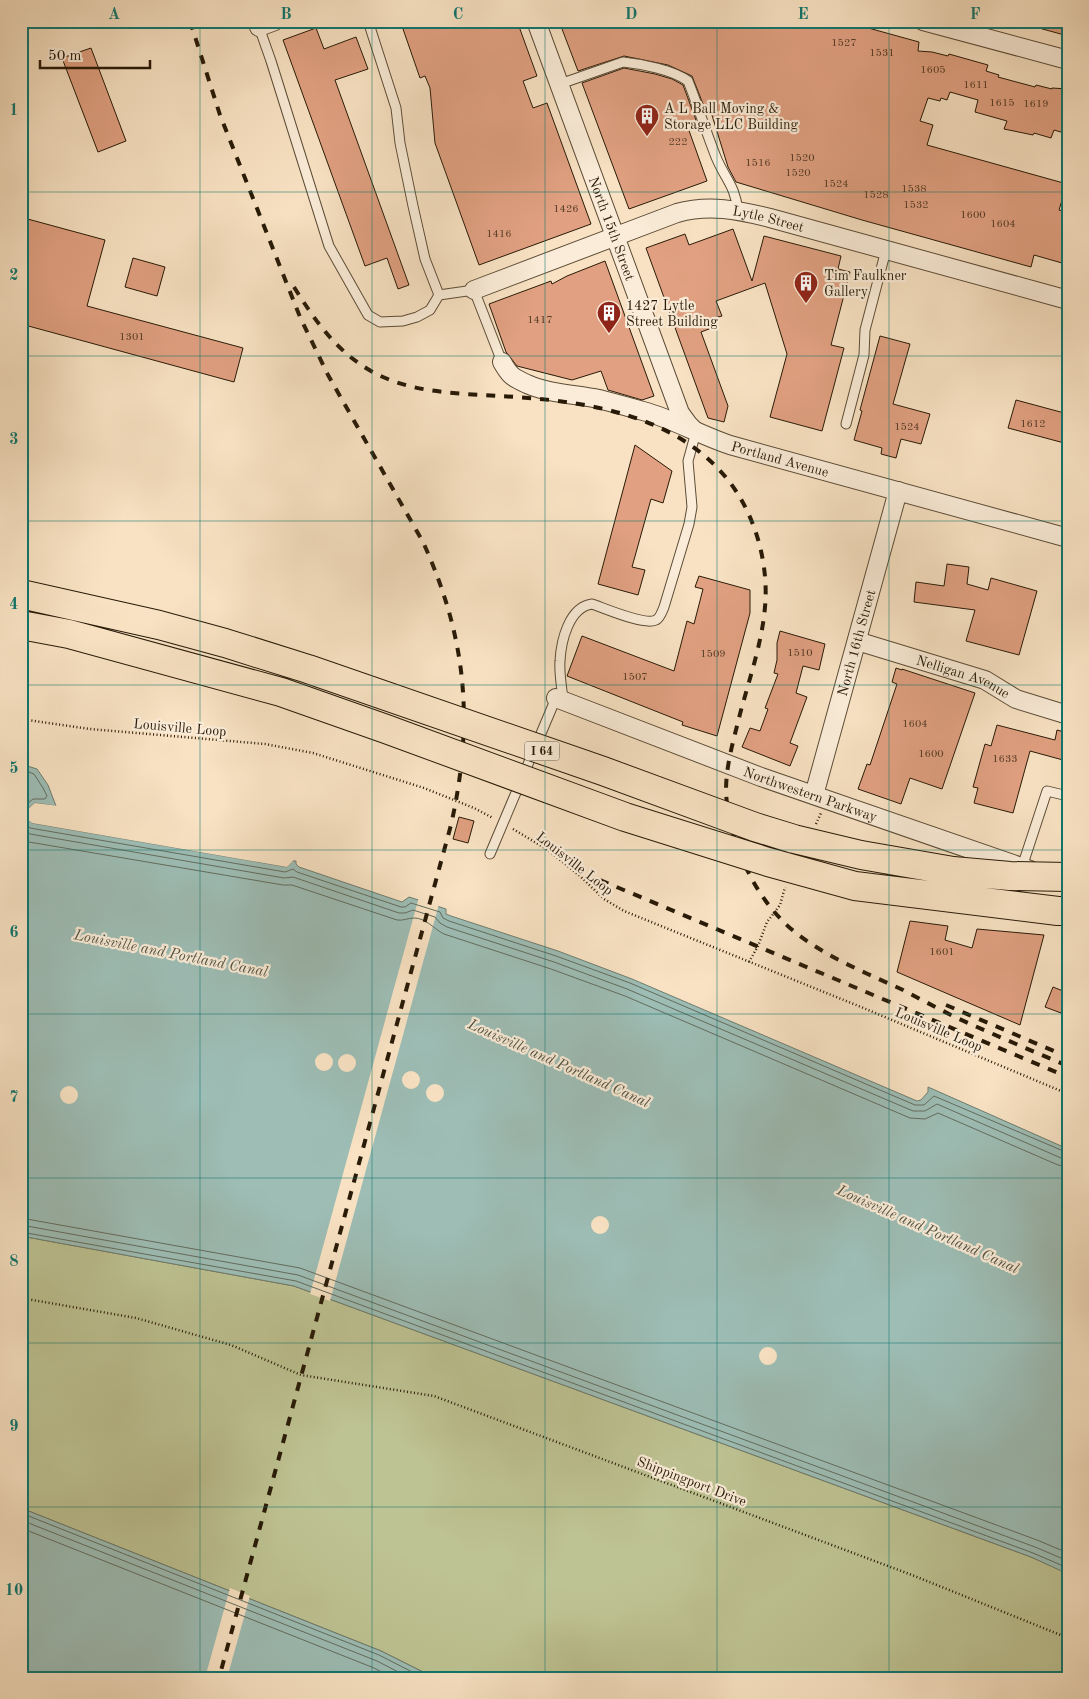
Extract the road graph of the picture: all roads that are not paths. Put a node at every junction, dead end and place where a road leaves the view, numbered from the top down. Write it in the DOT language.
graph roads {
  1 [pos="368,21"];
  2 [pos="536,21"];
  3 [pos="923,21"];
  4 [pos="267,24"];
  5 [pos="1068,60"];
  6 [pos="560,84"];
  7 [pos="738,210"];
  8 [pos="615,237"];
  9 [pos="886,250"];
  10 [pos="474,290"];
  11 [pos="439,296"];
  12 [pos="1068,300"];
  13 [pos="502,362"];
  14 [pos="846,424"];
  15 [pos="696,432"];
  16 [pos="898,491"];
  17 [pos="1068,538"];
  18 [pos="21,594"];
  19 [pos="21,625"];
  20 [pos="857,641"];
  21 [pos="560,699"];
  22 [pos="1068,714"];
  23 [pos="814,795"];
  24 [pos="1068,796"];
  25 [pos="490,854"];
  26 [pos="1022,867"];
  27 [pos="1068,877"];
  28 [pos="1068,883"];
  29 [pos="1068,911"];
  1 -- 11 [label="lane"];
  2 -- 6 [label="street, North 15th Street"];
  3 -- 5 [label="street"];
  4 -- 11 [label="lane"];
  6 -- 7 [label="lane"];
  6 -- 8 [label="street, North 15th Street"];
  7 -- 8 [label="street, Lytle Street"];
  7 -- 9 [label="street, Lytle Street"];
  8 -- 10 [label="street, Lytle Street"];
  8 -- 15 [label="street, North 15th Street"];
  9 -- 12 [label="street, Lytle Street"];
  9 -- 14 [label="lane"];
  10 -- 11 [label="lane"];
  10 -- 13 [label="lane"];
  13 -- 15 [label="street, Portland Avenue"];
  15 -- 16 [label="street, Portland Avenue"];
  15 -- 21 [label="lane"];
  16 -- 17 [label="street, Portland Avenue"];
  16 -- 20 [label="street, North 16th Street"];
  18 -- 27 [label="highway, I 64, bridge"];
  19 -- 29 [label="highway, I 64, bridge"];
  20 -- 22 [label="street, Nelligan Avenue"];
  20 -- 23 [label="street, North 16th Street"];
  21 -- 23 [label="street, Northwestern Parkway"];
  21 -- 25 [label="lane"];
  23 -- 26 [label="street, Northwestern Parkway"];
  24 -- 26 [label="lane"];
  26 -- 28 [label="street, Northwestern Parkway"];
}
